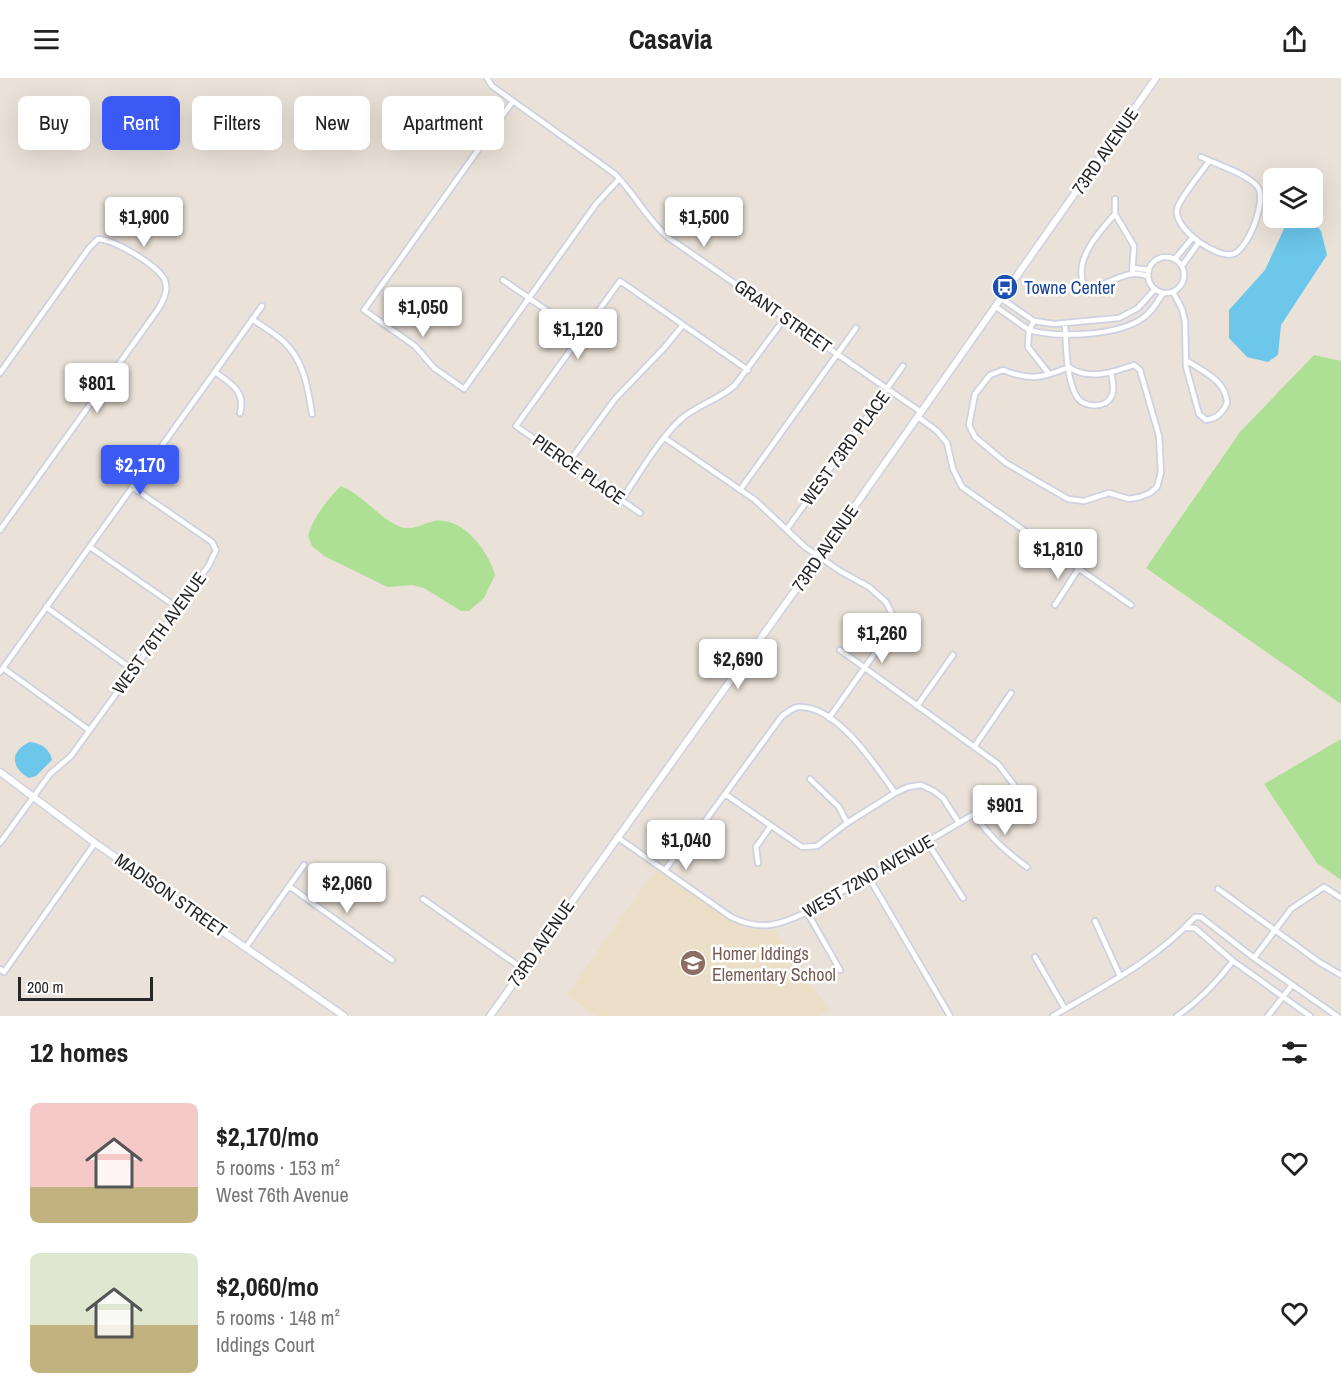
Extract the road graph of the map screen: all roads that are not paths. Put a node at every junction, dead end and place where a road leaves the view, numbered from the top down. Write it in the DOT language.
graph roads {
  1 [pos="487,78"];
  2 [pos="1156,78"];
  3 [pos="513,101"];
  4 [pos="1200,157"];
  5 [pos="1209,161"];
  6 [pos="619,179"];
  7 [pos="1115,200"];
  8 [pos="1115,214"];
  9 [pos="1193,237"];
  10 [pos="1199,242"];
  11 [pos="1175,260"];
  12 [pos="1182,266"];
  13 [pos="1132,271"];
  14 [pos="1149,273"];
  15 [pos="502,280"];
  16 [pos="1155,289"];
  17 [pos="1173,292"];
  18 [pos="1163,293"];
  19 [pos="529,298"];
  20 [pos="1002,299"];
  21 [pos="262,306"];
  22 [pos="996,307"];
  23 [pos="785,318"];
  24 [pos="252,319"];
  25 [pos="1034,321"];
  26 [pos="1065,323"];
  27 [pos="683,325"];
  28 [pos="856,328"];
  29 [pos="1029,330"];
  30 [pos="1065,333"];
  31 [pos="582,335"];
  32 [pos="837,354"];
  33 [pos="1186,360"];
  34 [pos="903,366"];
  35 [pos="1069,367"];
  36 [pos="748,370"];
  37 [pos="215,372"];
  38 [pos="1111,372"];
  39 [pos="0,373"];
  40 [pos="1049,374"];
  41 [pos="888,389"];
  42 [pos="240,413"];
  43 [pos="312,414"];
  44 [pos="919,414"];
  45 [pos="665,438"];
  46 [pos="569,462"];
  47 [pos="132,487"];
  48 [pos="740,490"];
  49 [pos="622,499"];
  50 [pos="640,513"];
  51 [pos="787,529"];
  52 [pos="0,530"];
  53 [pos="90,547"];
  54 [pos="819,557"];
  55 [pos="1079,568"];
  56 [pos="1131,604"];
  57 [pos="1054,605"];
  58 [pos="46,608"];
  59 [pos="178,608"];
  60 [pos="840,650"];
  61 [pos="953,655"];
  62 [pos="865,669"];
  63 [pos="1,670"];
  64 [pos="133,670"];
  65 [pos="1011,693"];
  66 [pos="917,706"];
  67 [pos="829,718"];
  68 [pos="89,730"];
  69 [pos="974,747"];
  70 [pos="0,772"];
  71 [pos="810,779"];
  72 [pos="895,793"];
  73 [pos="725,794"];
  74 [pos="34,796"];
  75 [pos="974,814"];
  76 [pos="847,823"];
  77 [pos="959,823"];
  78 [pos="770,826"];
  79 [pos="618,837"];
  80 [pos="927,842"];
  81 [pos="0,843"];
  82 [pos="95,843"];
  83 [pos="758,863"];
  84 [pos="304,865"];
  85 [pos="1027,867"];
  86 [pos="665,870"];
  87 [pos="868,876"];
  88 [pos="289,886"];
  89 [pos="1218,889"];
  90 [pos="963,898"];
  91 [pos="1341,898"];
  92 [pos="423,899"];
  93 [pos="807,912"];
  94 [pos="1095,921"];
  95 [pos="1185,928"];
  96 [pos="1274,930"];
  97 [pos="246,947"];
  98 [pos="1035,957"];
  99 [pos="1254,958"];
  100 [pos="392,960"];
  101 [pos="1233,961"];
  102 [pos="523,969"];
  103 [pos="840,970"];
  104 [pos="2,971"];
  105 [pos="1341,975"];
  106 [pos="1120,976"];
  107 [pos="1292,985"];
  108 [pos="1284,997"];
  109 [pos="1065,1009"];
  110 [pos="345,1016"];
  111 [pos="490,1016"];
  112 [pos="950,1016"];
  113 [pos="1053,1016"];
  114 [pos="1177,1016"];
  115 [pos="1268,1016"];
  116 [pos="1310,1016"];
  117 [pos="1337,1016"];
  1 -- 3 [label="street, GRANT STREET"];
  2 -- 20 [label="street, 73RD AVENUE"];
  3 -- 6 [label="street, GRANT STREET"];
  3 -- 19 [label="street"];
  4 -- 5 [label="street"];
  5 -- 9 [label="street"];
  5 -- 10 [label="street"];
  6 -- 19 [label="street"];
  6 -- 23 [label="street, GRANT STREET"];
  7 -- 8 [label="street"];
  8 -- 13 [label="street"];
  8 -- 13 [label="street"];
  9 -- 10 [label="street"];
  9 -- 11 [label="street"];
  10 -- 12 [label="street"];
  11 -- 12 [label="street"];
  11 -- 14 [label="street"];
  12 -- 17 [label="street"];
  13 -- 14 [label="street"];
  14 -- 16 [label="street"];
  15 -- 19 [label="street"];
  16 -- 18 [label="street"];
  16 -- 26 [label="street"];
  17 -- 18 [label="street"];
  17 -- 33 [label="street"];
  18 -- 30 [label="street"];
  19 -- 31 [label="street"];
  20 -- 22 [label="street, 73RD AVENUE"];
  20 -- 25 [label="street"];
  21 -- 24 [label="street"];
  22 -- 29 [label="street"];
  22 -- 44 [label="street, 73RD AVENUE"];
  23 -- 32 [label="street, GRANT STREET"];
  23 -- 36 [label="street"];
  24 -- 37 [label="street"];
  24 -- 43 [label="street"];
  25 -- 26 [label="street"];
  25 -- 29 [label="street"];
  26 -- 30 [label="street"];
  27 -- 31 [label="street"];
  27 -- 36 [label="street"];
  27 -- 46 [label="street"];
  28 -- 32 [label="street"];
  29 -- 30 [label="street"];
  29 -- 40 [label="street"];
  30 -- 35 [label="street"];
  31 -- 46 [label="street, PIERCE PLACE"];
  32 -- 41 [label="street, GRANT STREET"];
  32 -- 48 [label="street"];
  33 -- 33 [label="street"];
  34 -- 41 [label="street, WEST 73RD PLACE"];
  35 -- 38 [label="street"];
  35 -- 38 [label="street"];
  35 -- 40 [label="street"];
  36 -- 45 [label="street"];
  37 -- 42 [label="street"];
  37 -- 47 [label="street"];
  38 -- 40 [label="street"];
  39 -- 52 [label="street"];
  41 -- 44 [label="street, GRANT STREET"];
  41 -- 51 [label="street, WEST 73RD PLACE"];
  44 -- 54 [label="street, 73RD AVENUE"];
  44 -- 55 [label="street, GRANT STREET"];
  45 -- 48 [label="street"];
  45 -- 49 [label="street"];
  46 -- 49 [label="street, PIERCE PLACE"];
  47 -- 53 [label="street"];
  47 -- 59 [label="street, WEST 76TH AVENUE"];
  48 -- 51 [label="street"];
  49 -- 50 [label="street, PIERCE PLACE"];
  51 -- 54 [label="street"];
  53 -- 58 [label="street"];
  53 -- 59 [label="street"];
  54 -- 62 [label="street"];
  54 -- 79 [label="street, 73RD AVENUE"];
  55 -- 56 [label="street, GRANT STREET"];
  55 -- 57 [label="street"];
  58 -- 63 [label="street"];
  58 -- 64 [label="street"];
  59 -- 64 [label="street, WEST 76TH AVENUE"];
  60 -- 62 [label="street"];
  61 -- 66 [label="street"];
  62 -- 66 [label="street"];
  62 -- 67 [label="street"];
  63 -- 68 [label="street"];
  64 -- 68 [label="street, WEST 76TH AVENUE"];
  65 -- 69 [label="street"];
  66 -- 69 [label="street"];
  67 -- 72 [label="street"];
  67 -- 73 [label="street"];
  68 -- 74 [label="street, WEST 76TH AVENUE"];
  69 -- 75 [label="street, WEST 72ND AVENUE"];
  70 -- 74 [label="street, MADISON STREET"];
  71 -- 76 [label="street"];
  72 -- 76 [label="street"];
  72 -- 77 [label="street"];
  73 -- 78 [label="street"];
  73 -- 86 [label="street"];
  74 -- 81 [label="street, WEST 76TH AVENUE"];
  74 -- 82 [label="street, MADISON STREET"];
  75 -- 77 [label="street, WEST 72ND AVENUE"];
  75 -- 85 [label="street"];
  76 -- 78 [label="street"];
  77 -- 80 [label="street, WEST 72ND AVENUE"];
  78 -- 83 [label="street"];
  79 -- 86 [label="street"];
  79 -- 102 [label="street, 73RD AVENUE"];
  80 -- 87 [label="street, WEST 72ND AVENUE"];
  80 -- 90 [label="street"];
  82 -- 97 [label="street, MADISON STREET"];
  82 -- 104 [label="street"];
  84 -- 88 [label="street"];
  86 -- 93 [label="street, WEST 72ND AVENUE"];
  87 -- 93 [label="street, WEST 72ND AVENUE"];
  87 -- 112 [label="street"];
  88 -- 97 [label="street"];
  88 -- 100 [label="street"];
  89 -- 96 [label="street"];
  91 -- 96 [label="street"];
  92 -- 102 [label="street"];
  93 -- 103 [label="street"];
  94 -- 106 [label="street"];
  95 -- 99 [label="street"];
  95 -- 101 [label="street"];
  95 -- 106 [label="street"];
  96 -- 99 [label="street"];
  96 -- 105 [label="street"];
  97 -- 110 [label="street, MADISON STREET"];
  98 -- 109 [label="street"];
  99 -- 107 [label="street"];
  101 -- 108 [label="street"];
  101 -- 114 [label="street"];
  102 -- 111 [label="street, 73RD AVENUE"];
  106 -- 109 [label="street"];
  107 -- 108 [label="street"];
  107 -- 117 [label="street"];
  108 -- 115 [label="street"];
  108 -- 116 [label="street"];
  109 -- 113 [label="street"];
}
